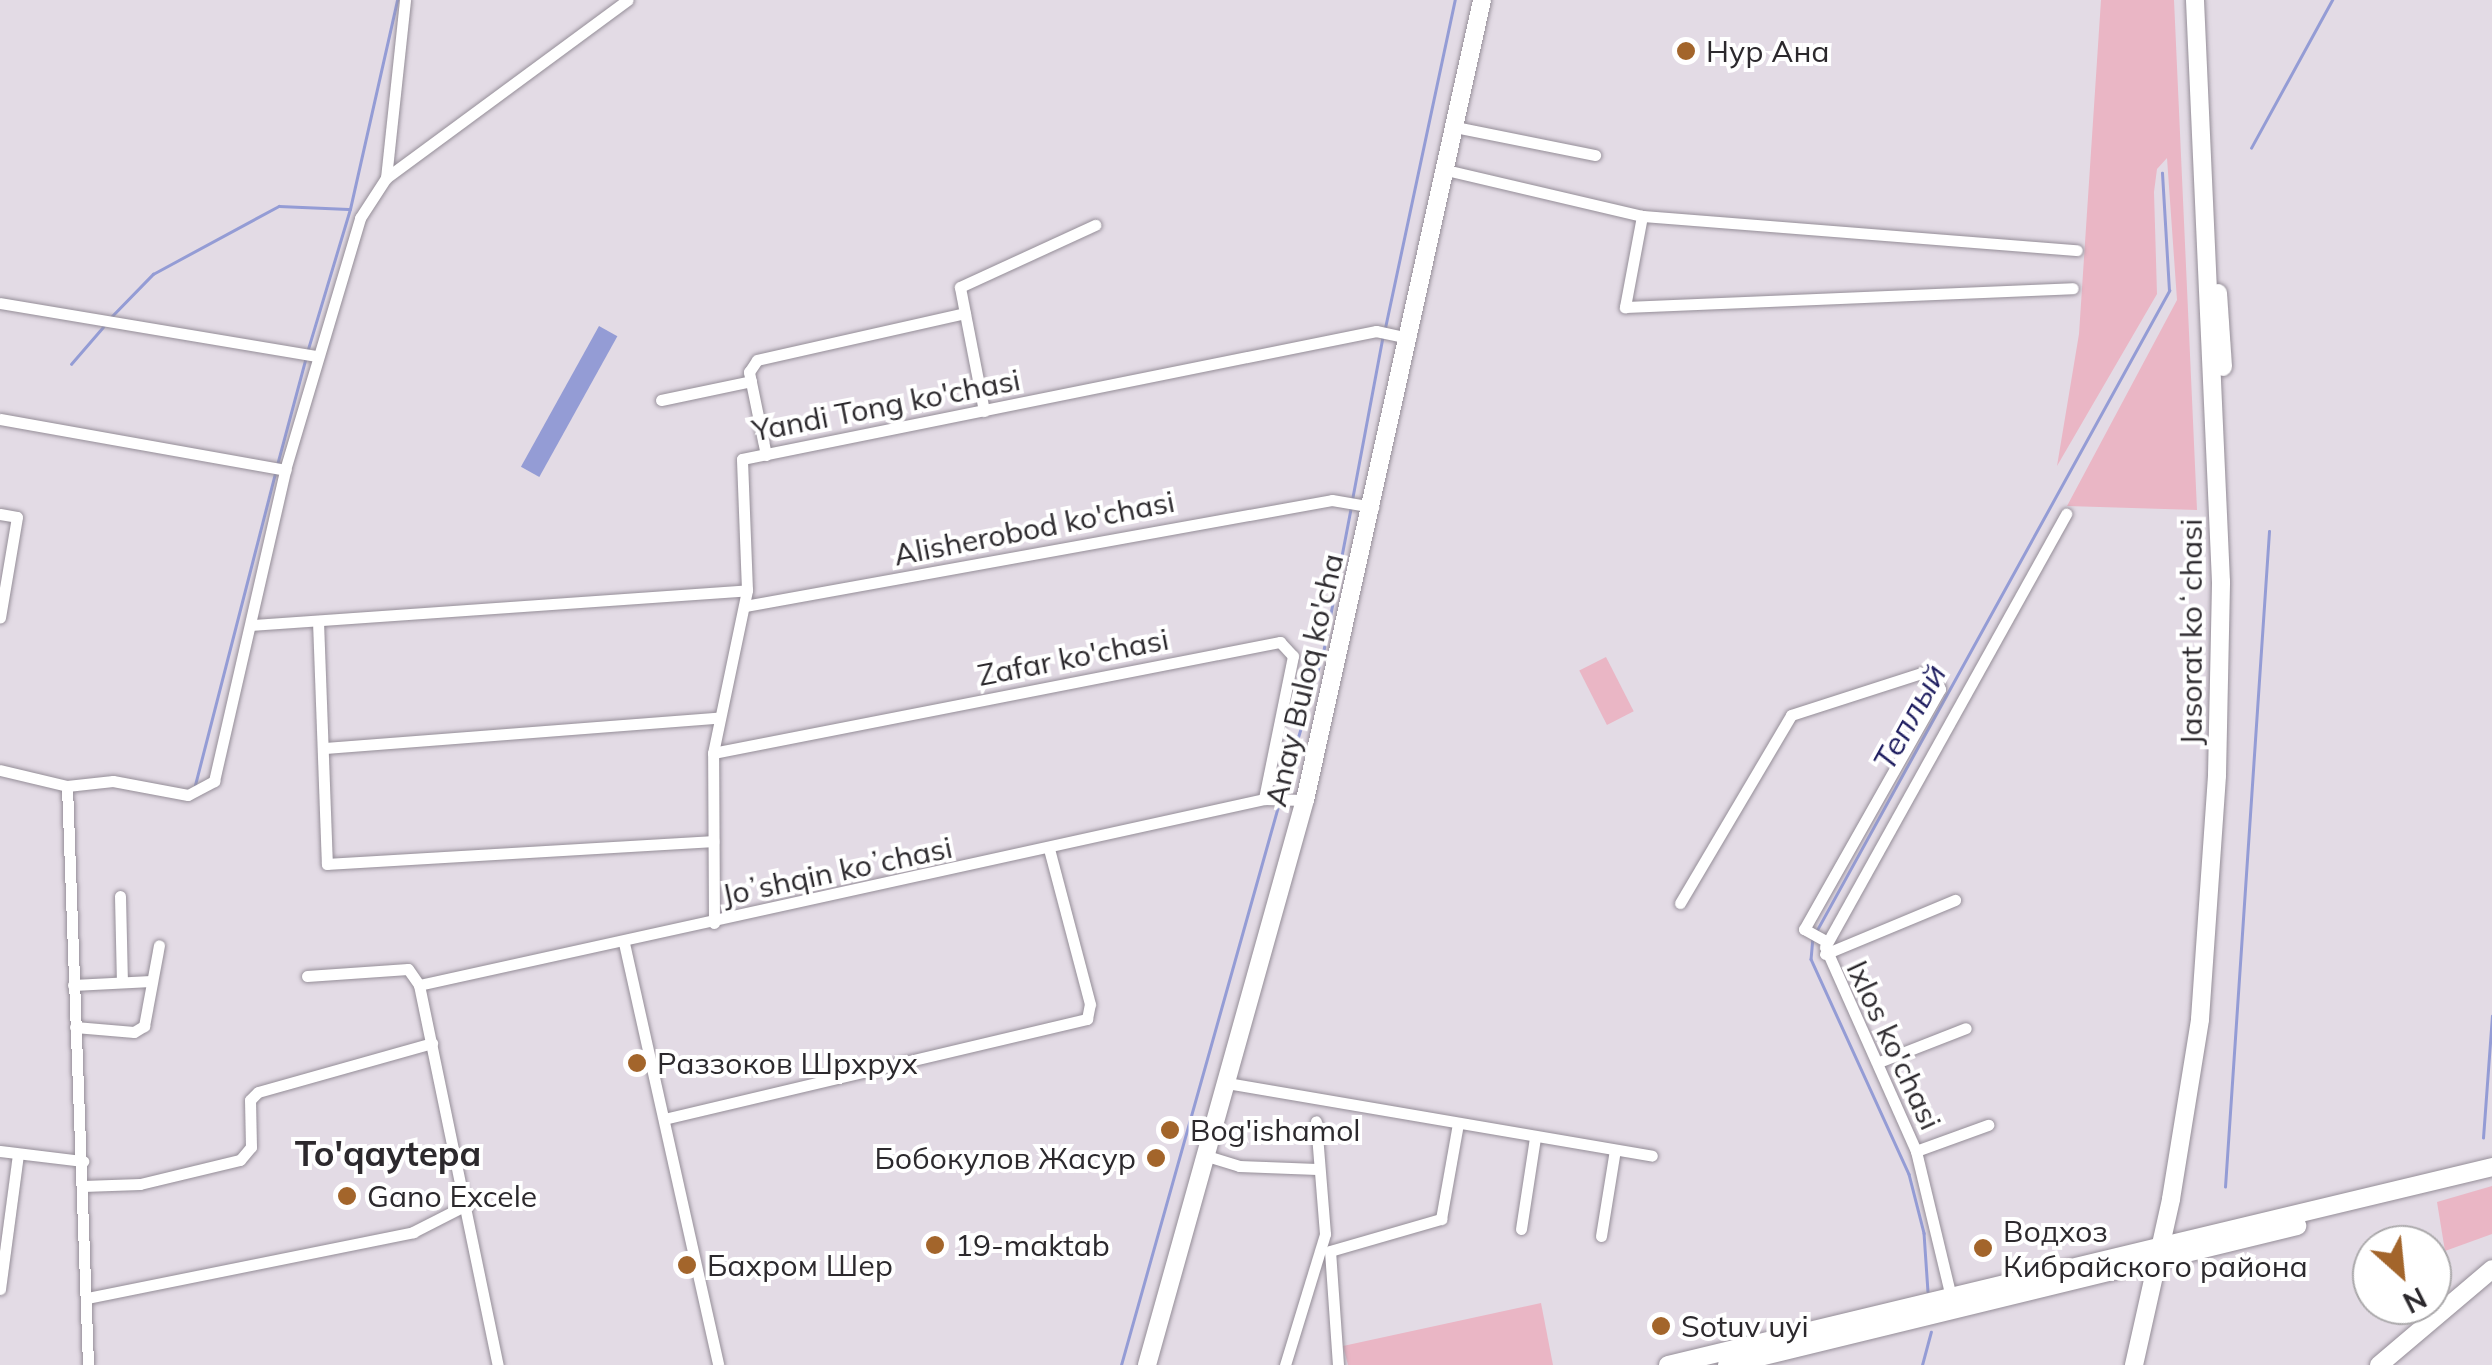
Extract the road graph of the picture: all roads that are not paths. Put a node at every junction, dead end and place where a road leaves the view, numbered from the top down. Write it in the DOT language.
graph roads {
  1 [pos="416,0"];
  2 [pos="627,0"];
  3 [pos="1482,0"];
  4 [pos="2195,0"];
  5 [pos="2206,0"];
  6 [pos="404,5"];
  7 [pos="1455,127"];
  8 [pos="1594,155"];
  9 [pos="1446,170"];
  10 [pos="386,178"];
  11 [pos="1642,216"];
  12 [pos="1095,225"];
  13 [pos="2076,250"];
  14 [pos="2073,288"];
  15 [pos="0,302"];
  16 [pos="966,314"];
  17 [pos="1404,337"];
  18 [pos="318,356"];
  19 [pos="751,381"];
  20 [pos="661,400"];
  21 [pos="984,411"];
  22 [pos="0,419"];
  23 [pos="766,454"];
  24 [pos="279,469"];
  25 [pos="1368,506"];
  26 [pos="0,514"];
  27 [pos="2066,514"];
  28 [pos="747,590"];
  29 [pos="746,606"];
  30 [pos="0,618"];
  31 [pos="318,621"];
  32 [pos="252,624"];
  33 [pos="718,718"];
  34 [pos="324,748"];
  35 [pos="713,753"];
  36 [pos="0,770"];
  37 [pos="68,786"];
  38 [pos="1264,799"];
  39 [pos="1299,799"];
  40 [pos="713,841"];
  41 [pos="1049,849"];
  42 [pos="120,896"];
  43 [pos="1955,900"];
  44 [pos="1680,903"];
  45 [pos="714,923"];
  46 [pos="1818,940"];
  47 [pos="624,943"];
  48 [pos="160,945"];
  49 [pos="307,976"];
  50 [pos="151,981"];
  51 [pos="122,982"];
  52 [pos="419,985"];
  53 [pos="72,986"];
  54 [pos="75,1027"];
  55 [pos="1966,1028"];
  56 [pos="432,1043"];
  57 [pos="1879,1062"];
  58 [pos="1227,1083"];
  59 [pos="664,1118"];
  60 [pos="1316,1121"];
  61 [pos="1458,1124"];
  62 [pos="1988,1125"];
  63 [pos="1536,1137"];
  64 [pos="1615,1150"];
  65 [pos="1916,1150"];
  66 [pos="0,1151"];
  67 [pos="18,1154"];
  68 [pos="1206,1156"];
  69 [pos="1652,1156"];
  70 [pos="83,1161"];
  71 [pos="2492,1167"];
  72 [pos="1317,1169"];
  73 [pos="2492,1179"];
  74 [pos="83,1186"];
  75 [pos="468,1204"];
  76 [pos="1521,1229"];
  77 [pos="1601,1236"];
  78 [pos="2166,1251"];
  79 [pos="2492,1269"];
  80 [pos="0,1289"];
  81 [pos="1951,1297"];
  82 [pos="86,1298"];
  83 [pos="88,1365"];
  84 [pos="498,1365"];
  85 [pos="718,1365"];
  86 [pos="1147,1365"];
  87 [pos="1285,1365"];
  88 [pos="1338,1365"];
  89 [pos="1668,1365"];
  90 [pos="1728,1365"];
  91 [pos="2134,1365"];
  92 [pos="2145,1365"];
  93 [pos="2380,1365"];
  1 -- 6 [label="street"];
  2 -- 10 [label="street"];
  3 -- 7 [label="main road, Anay Buloq ko'cha"];
  4 -- 78 [label="main road, Jasorat koʻchasi"];
  5 -- 78 [label="main road, Jasorat koʻchasi"];
  6 -- 10 [label="street"];
  7 -- 8 [label="street"];
  7 -- 9 [label="main road, Anay Buloq ko'cha"];
  9 -- 11 [label="street"];
  9 -- 17 [label="main road, Anay Buloq ko'cha"];
  10 -- 18 [label="street"];
  11 -- 13 [label="street"];
  11 -- 14 [label="street"];
  12 -- 16 [label="street"];
  15 -- 18 [label="street"];
  16 -- 19 [label="street"];
  16 -- 21 [label="street"];
  17 -- 21 [label="street, Yandi Tong ko'chasi"];
  17 -- 25 [label="main road, Anay Buloq ko'cha"];
  18 -- 24 [label="street"];
  19 -- 20 [label="street"];
  19 -- 23 [label="street"];
  21 -- 23 [label="street, Yandi Tong ko'chasi"];
  22 -- 24 [label="street"];
  23 -- 28 [label="street, Yandi Tong ko'chasi"];
  24 -- 32 [label="street"];
  25 -- 29 [label="street, Alisherobod ko'chasi"];
  25 -- 39 [label="main road, Anay Buloq ko'cha"];
  26 -- 30 [label="street"];
  27 -- 46 [label="street, Ixlos ko'chasi"];
  28 -- 29 [label="street, Yandi Tong ko'chasi"];
  28 -- 31 [label="street"];
  29 -- 33 [label="street, Yandi Tong ko'chasi"];
  31 -- 32 [label="street"];
  31 -- 34 [label="street"];
  32 -- 37 [label="street"];
  33 -- 34 [label="street"];
  33 -- 35 [label="street, Yandi Tong ko'chasi"];
  34 -- 40 [label="street"];
  35 -- 38 [label="street, Zafar ko'chasi"];
  35 -- 40 [label="street, Yandi Tong ko'chasi"];
  36 -- 37 [label="street"];
  37 -- 53 [label="street"];
  38 -- 39 [label="street, Joʼshqin koʼchasi"];
  38 -- 41 [label="street, Joʼshqin koʼchasi"];
  39 -- 58 [label="main road, Anay Buloq ko'cha"];
  40 -- 45 [label="street, Yandi Tong ko'chasi"];
  41 -- 45 [label="street, Joʼshqin koʼchasi"];
  41 -- 59 [label="street"];
  42 -- 51 [label="street"];
  43 -- 46 [label="street"];
  44 -- 46 [label="street"];
  45 -- 47 [label="street, Joʼshqin koʼchasi"];
  46 -- 57 [label="street, Ixlos ko'chasi"];
  47 -- 52 [label="street, Joʼshqin koʼchasi"];
  47 -- 59 [label="street"];
  48 -- 50 [label="street"];
  49 -- 52 [label="street"];
  50 -- 51 [label="street"];
  50 -- 54 [label="street"];
  51 -- 53 [label="street"];
  52 -- 56 [label="street"];
  53 -- 54 [label="street"];
  54 -- 70 [label="street"];
  55 -- 57 [label="street"];
  56 -- 74 [label="street"];
  56 -- 75 [label="street"];
  57 -- 65 [label="street, Ixlos ko'chasi"];
  58 -- 61 [label="street"];
  58 -- 68 [label="main road, Anay Buloq ko'cha"];
  59 -- 85 [label="street"];
  60 -- 72 [label="street"];
  61 -- 63 [label="street"];
  61 -- 88 [label="street"];
  62 -- 65 [label="street"];
  63 -- 64 [label="street"];
  63 -- 76 [label="street"];
  64 -- 69 [label="street"];
  64 -- 77 [label="street"];
  65 -- 81 [label="street, Ixlos ko'chasi"];
  66 -- 67 [label="street"];
  67 -- 70 [label="street"];
  67 -- 80 [label="street"];
  68 -- 72 [label="street"];
  68 -- 86 [label="main road, Anay Buloq ko'cha"];
  70 -- 74 [label="street"];
  71 -- 78 [label="main road"];
  72 -- 87 [label="street"];
  73 -- 78 [label="main road"];
  74 -- 82 [label="street"];
  75 -- 82 [label="street"];
  75 -- 84 [label="street"];
  78 -- 81 [label="main road"];
  78 -- 90 [label="main road"];
  78 -- 91 [label="main road"];
  78 -- 92 [label="main road"];
  79 -- 93 [label="main road"];
  81 -- 89 [label="main road"];
  82 -- 83 [label="street"];
}
